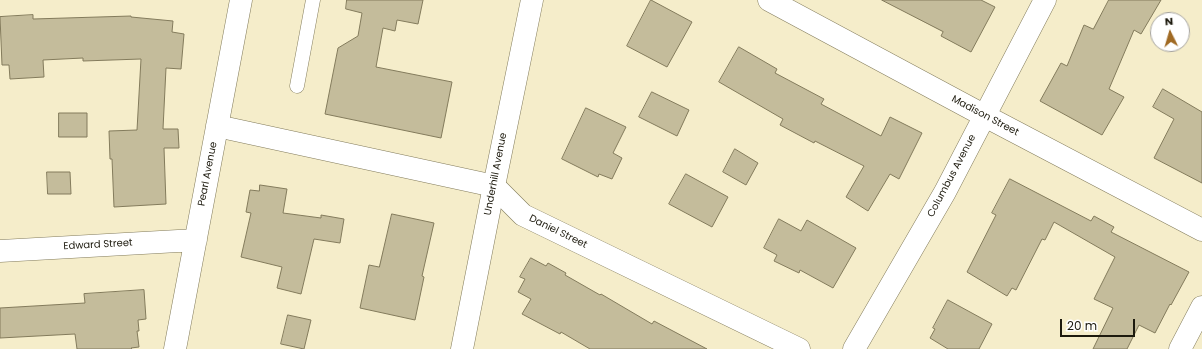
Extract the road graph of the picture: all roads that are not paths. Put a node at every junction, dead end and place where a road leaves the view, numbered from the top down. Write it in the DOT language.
graph roads {
  1 [pos="241,0"];
  2 [pos="313,0"];
  3 [pos="532,0"];
  4 [pos="769,0"];
  5 [pos="1045,0"];
  6 [pos="297,86"];
  7 [pos="985,116"];
  8 [pos="217,126"];
  9 [pos="494,186"];
  10 [pos="1202,230"];
  11 [pos="196,240"];
  12 [pos="0,251"];
  13 [pos="1202,307"];
  14 [pos="175,349"];
  15 [pos="462,349"];
  16 [pos="799,349"];
  17 [pos="854,349"];
  18 [pos="1180,349"];
  1 -- 8 [label="street, Pearl Avenue"];
  2 -- 6 [label="lane"];
  3 -- 9 [label="street, Underhill Avenue"];
  4 -- 7 [label="street, Madison Street"];
  5 -- 7 [label="street, Columbus Avenue"];
  7 -- 10 [label="street, Madison Street"];
  7 -- 17 [label="street, Columbus Avenue"];
  8 -- 9 [label="street"];
  8 -- 11 [label="street, Pearl Avenue"];
  9 -- 15 [label="street, Underhill Avenue"];
  9 -- 16 [label="street, Daniel Street"];
  11 -- 12 [label="street, Edward Street"];
  11 -- 14 [label="street, Pearl Avenue"];
  13 -- 18 [label="street"];
}
